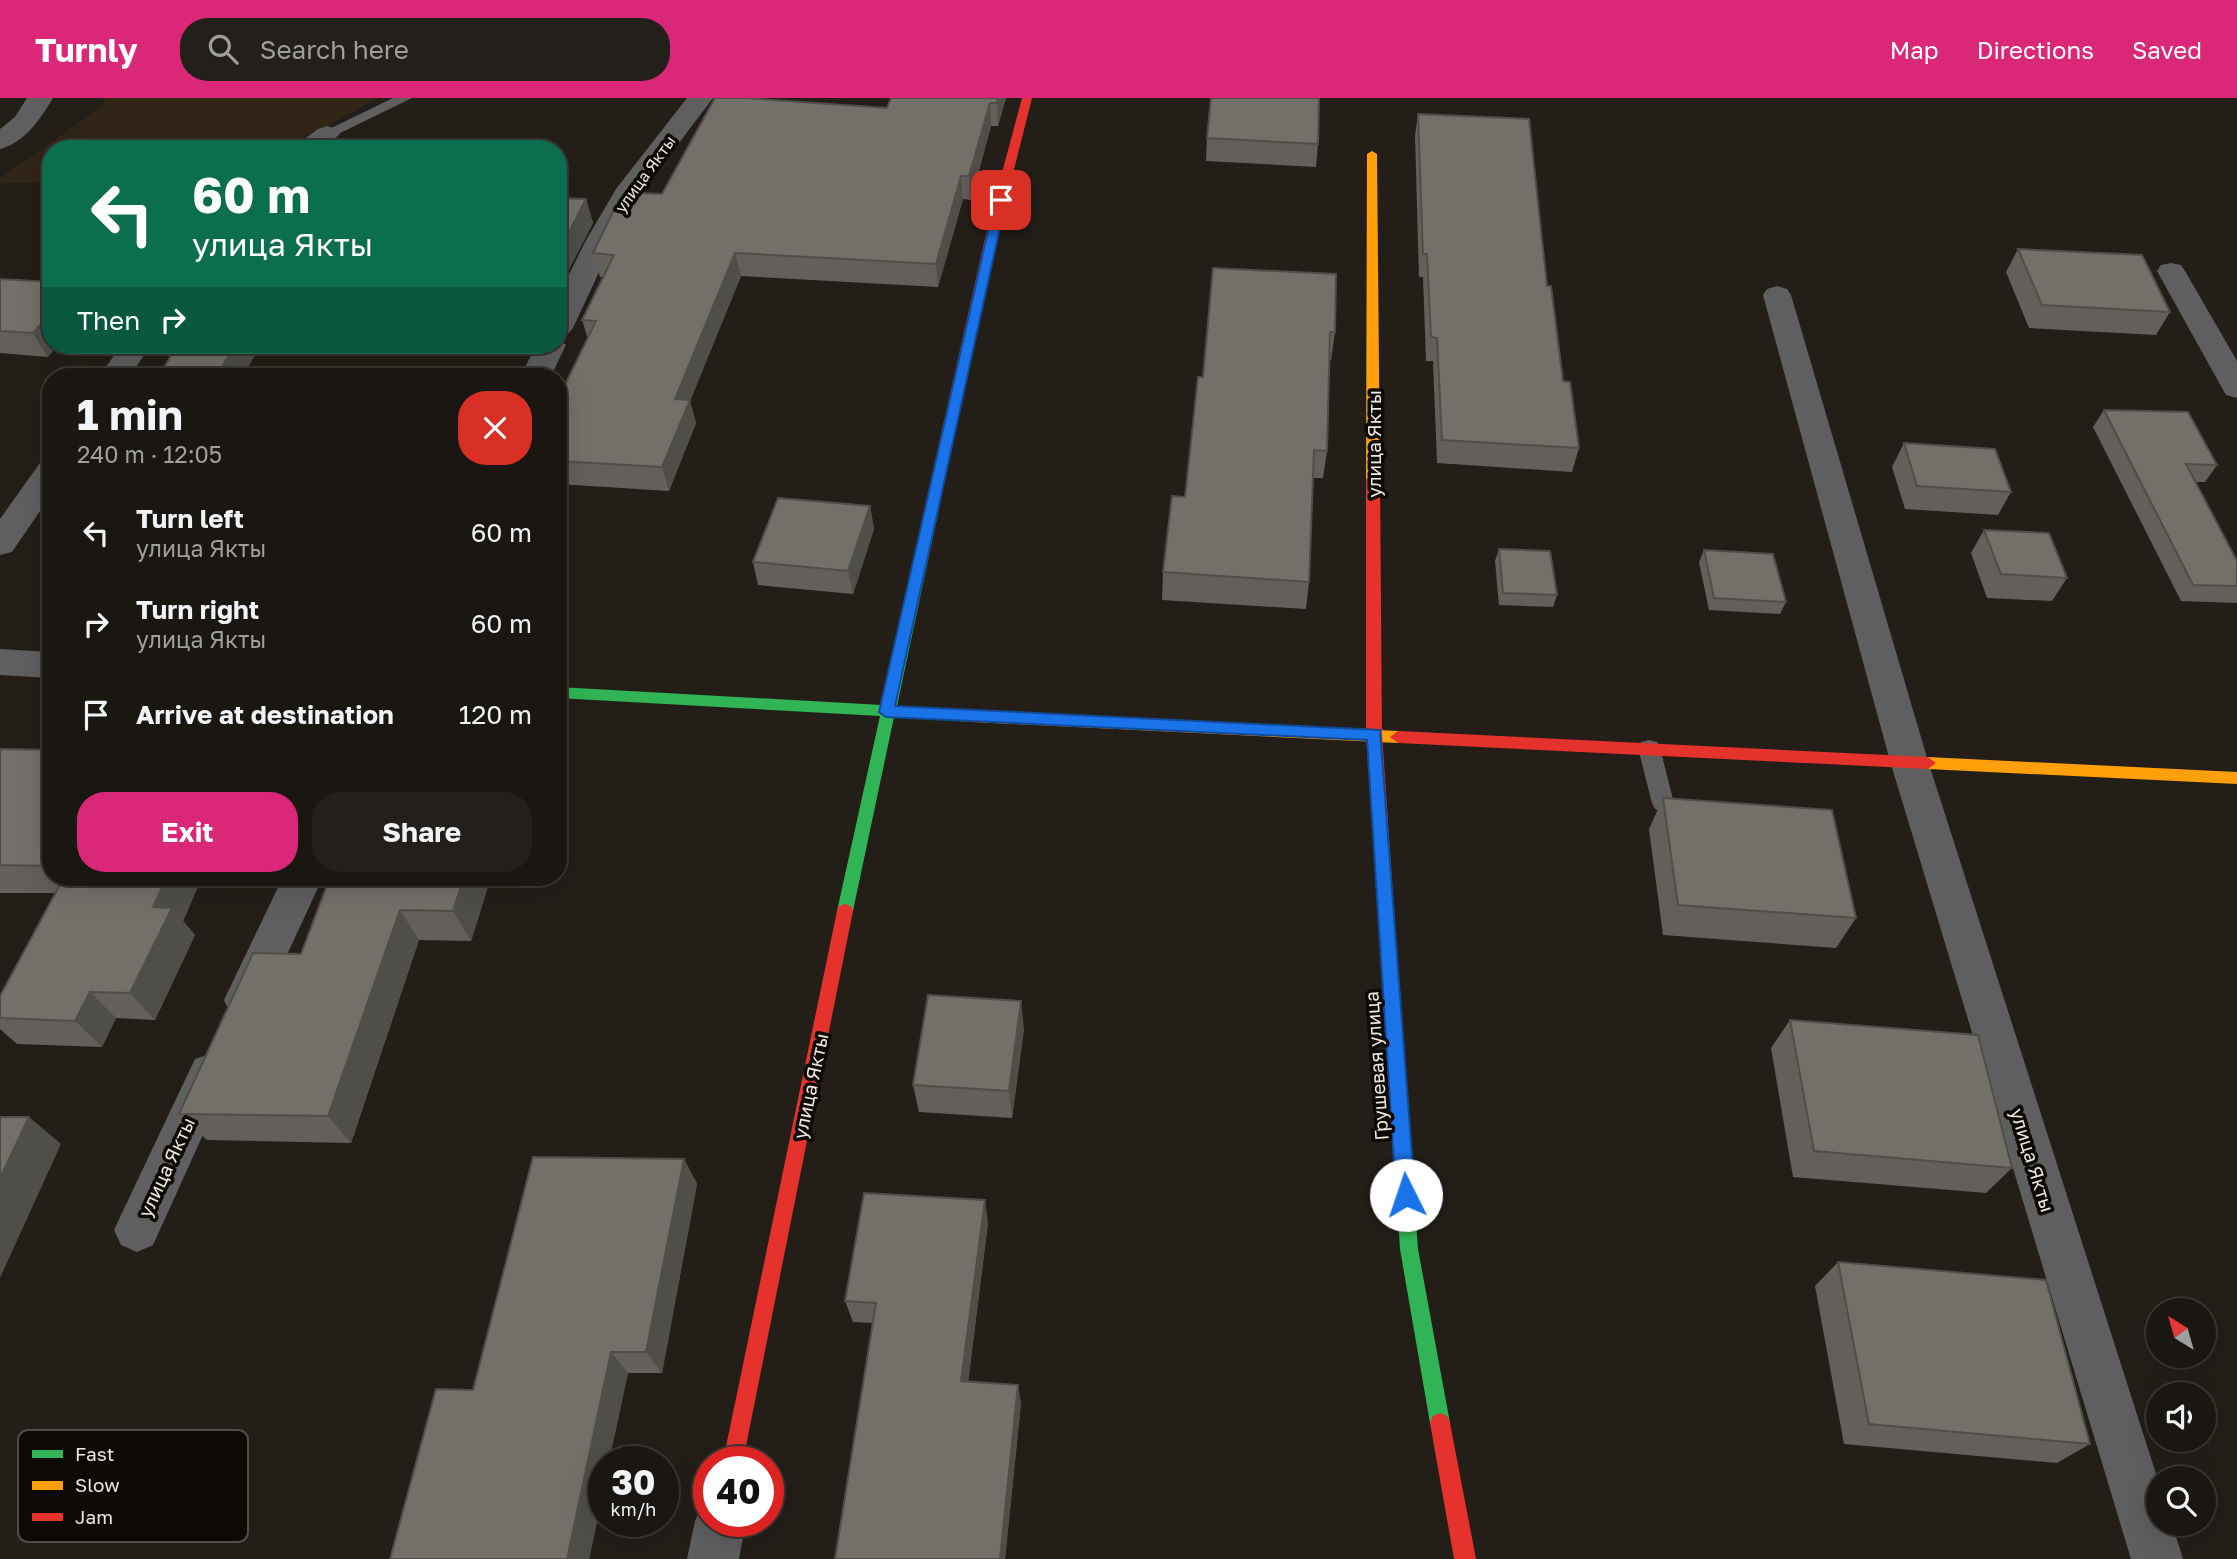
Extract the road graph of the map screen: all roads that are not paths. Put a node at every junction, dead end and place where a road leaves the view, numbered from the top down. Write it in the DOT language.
graph roads {
  1 [pos="40,98"];
  2 [pos="405,98"];
  3 [pos="700,98"];
  4 [pos="1027,98"];
  5 [pos="327,134"];
  6 [pos="318,140"];
  7 [pos="0,141"];
  8 [pos="1372,154"];
  9 [pos="2171,271"];
  10 [pos="1777,295"];
  11 [pos="567,309"];
  12 [pos="2237,388"];
  13 [pos="42,483"];
  14 [pos="0,544"];
  15 [pos="0,662"];
  16 [pos="42,664"];
  17 [pos="567,693"];
  18 [pos="886,712"];
  19 [pos="1374,734"];
  20 [pos="1649,748"];
  21 [pos="1909,761"];
  22 [pos="2237,778"];
  23 [pos="1663,803"];
  24 [pos="299,886"];
  25 [pos="137,1230"];
  26 [pos="736,1446"];
  27 [pos="718,1537"];
  28 [pos="713,1559"];
  29 [pos="1465,1559"];
  30 [pos="2157,1559"];
  1 -- 7 [label="street"];
  2 -- 5 [label="lane"];
  3 -- 11 [label="street, улица Якты"];
  4 -- 18 [label="street, улица Якты"];
  5 -- 6 [label="street"];
  8 -- 19 [label="street, улица Якты"];
  9 -- 12 [label="street"];
  10 -- 21 [label="street, улица Якты"];
  13 -- 14 [label="street"];
  15 -- 16 [label="street"];
  17 -- 18 [label="street"];
  18 -- 19 [label="street"];
  18 -- 26 [label="street, улица Якты"];
  19 -- 20 [label="street"];
  19 -- 29 [label="street, Грушевая улица"];
  20 -- 21 [label="street"];
  20 -- 23 [label="lane"];
  21 -- 22 [label="street"];
  21 -- 30 [label="street, улица Якты"];
  24 -- 25 [label="street, улица Якты"];
  27 -- 28 [label="street"];
}
